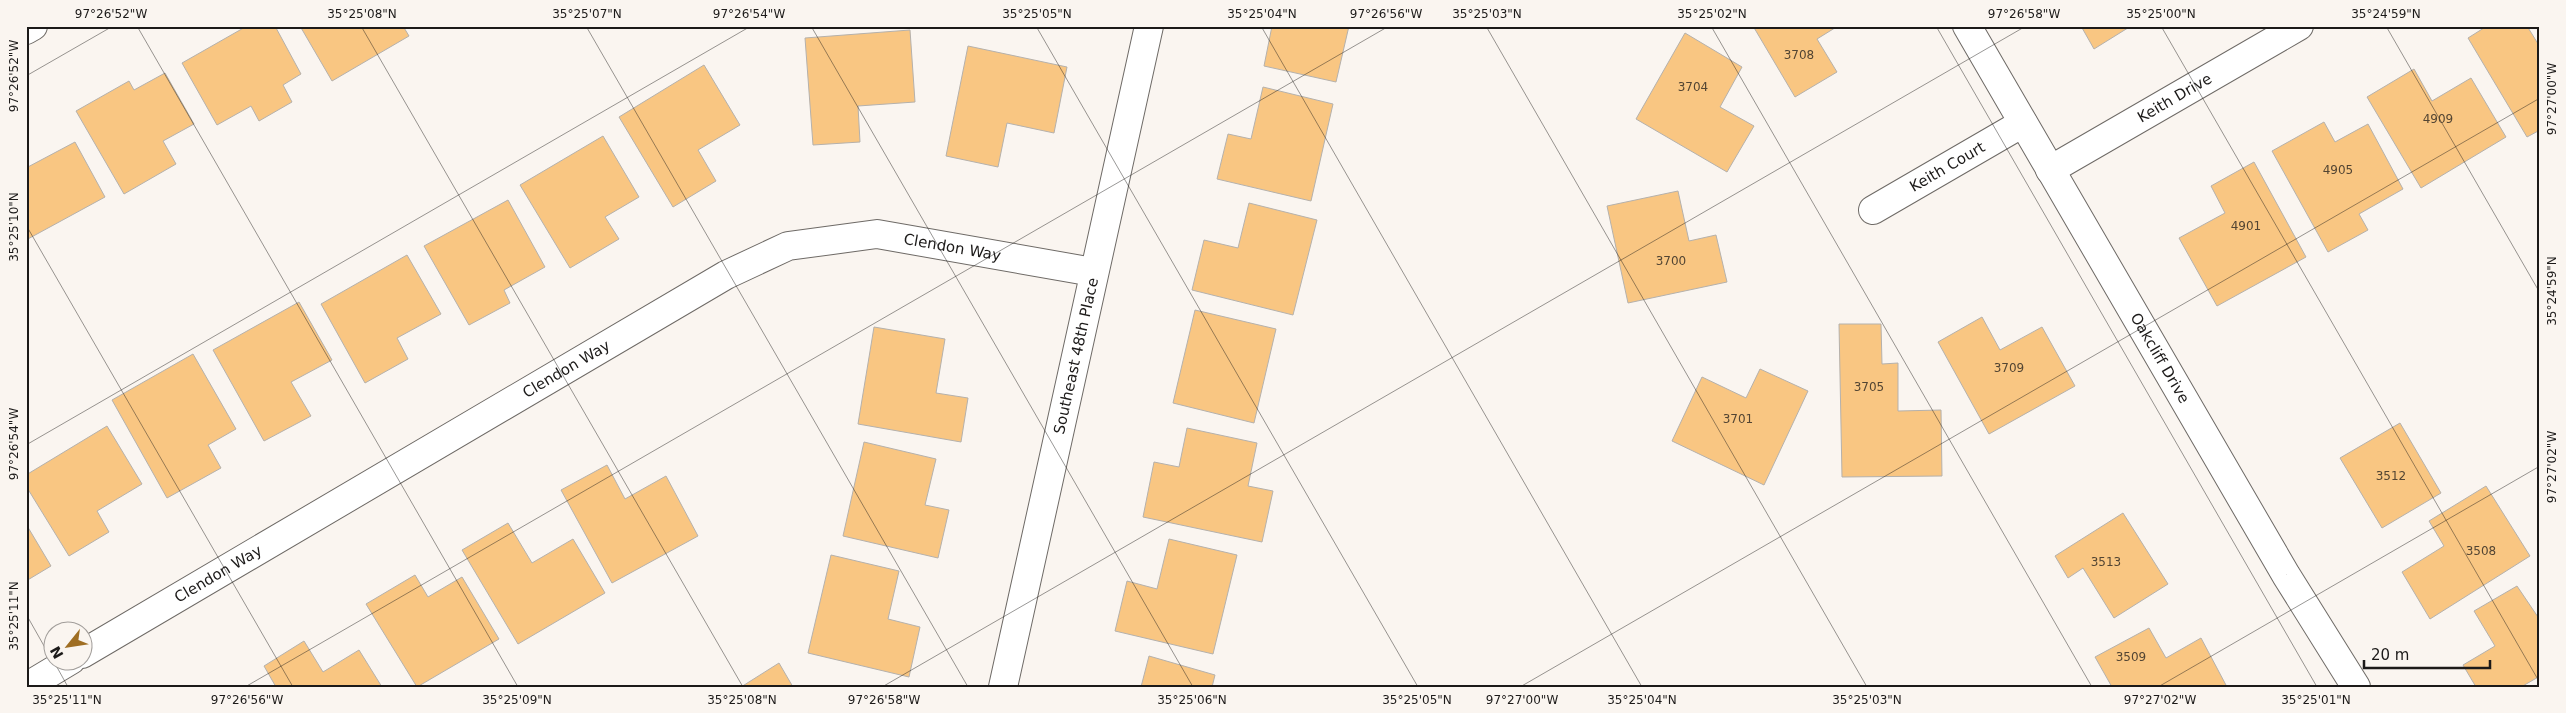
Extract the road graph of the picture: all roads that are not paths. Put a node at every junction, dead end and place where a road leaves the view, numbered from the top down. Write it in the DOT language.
graph roads {
  1 [pos="33,26"];
  2 [pos="1149,26"];
  3 [pos="1968,26"];
  4 [pos="2298,26"];
  5 [pos="26,30"];
  6 [pos="2023,123"];
  7 [pos="2050,170"];
  8 [pos="1873,210"];
  9 [pos="1093,272"];
  10 [pos="92,648"];
  11 [pos="54,670"];
  12 [pos="26,687"];
  13 [pos="1003,687"];
  14 [pos="2356,687"];
  1 -- 5 [label="street"];
  2 -- 9 [label="street, Southeast 48th Place"];
  3 -- 6 [label="street, Oakcliff Drive"];
  4 -- 7 [label="street, Keith Drive"];
  6 -- 7 [label="street, Oakcliff Drive"];
  6 -- 8 [label="street, Keith Court"];
  7 -- 14 [label="street, Oakcliff Drive"];
  9 -- 10 [label="street, Clendon Way"];
  9 -- 13 [label="street, Southeast 48th Place"];
  11 -- 12 [label="street"];
}
